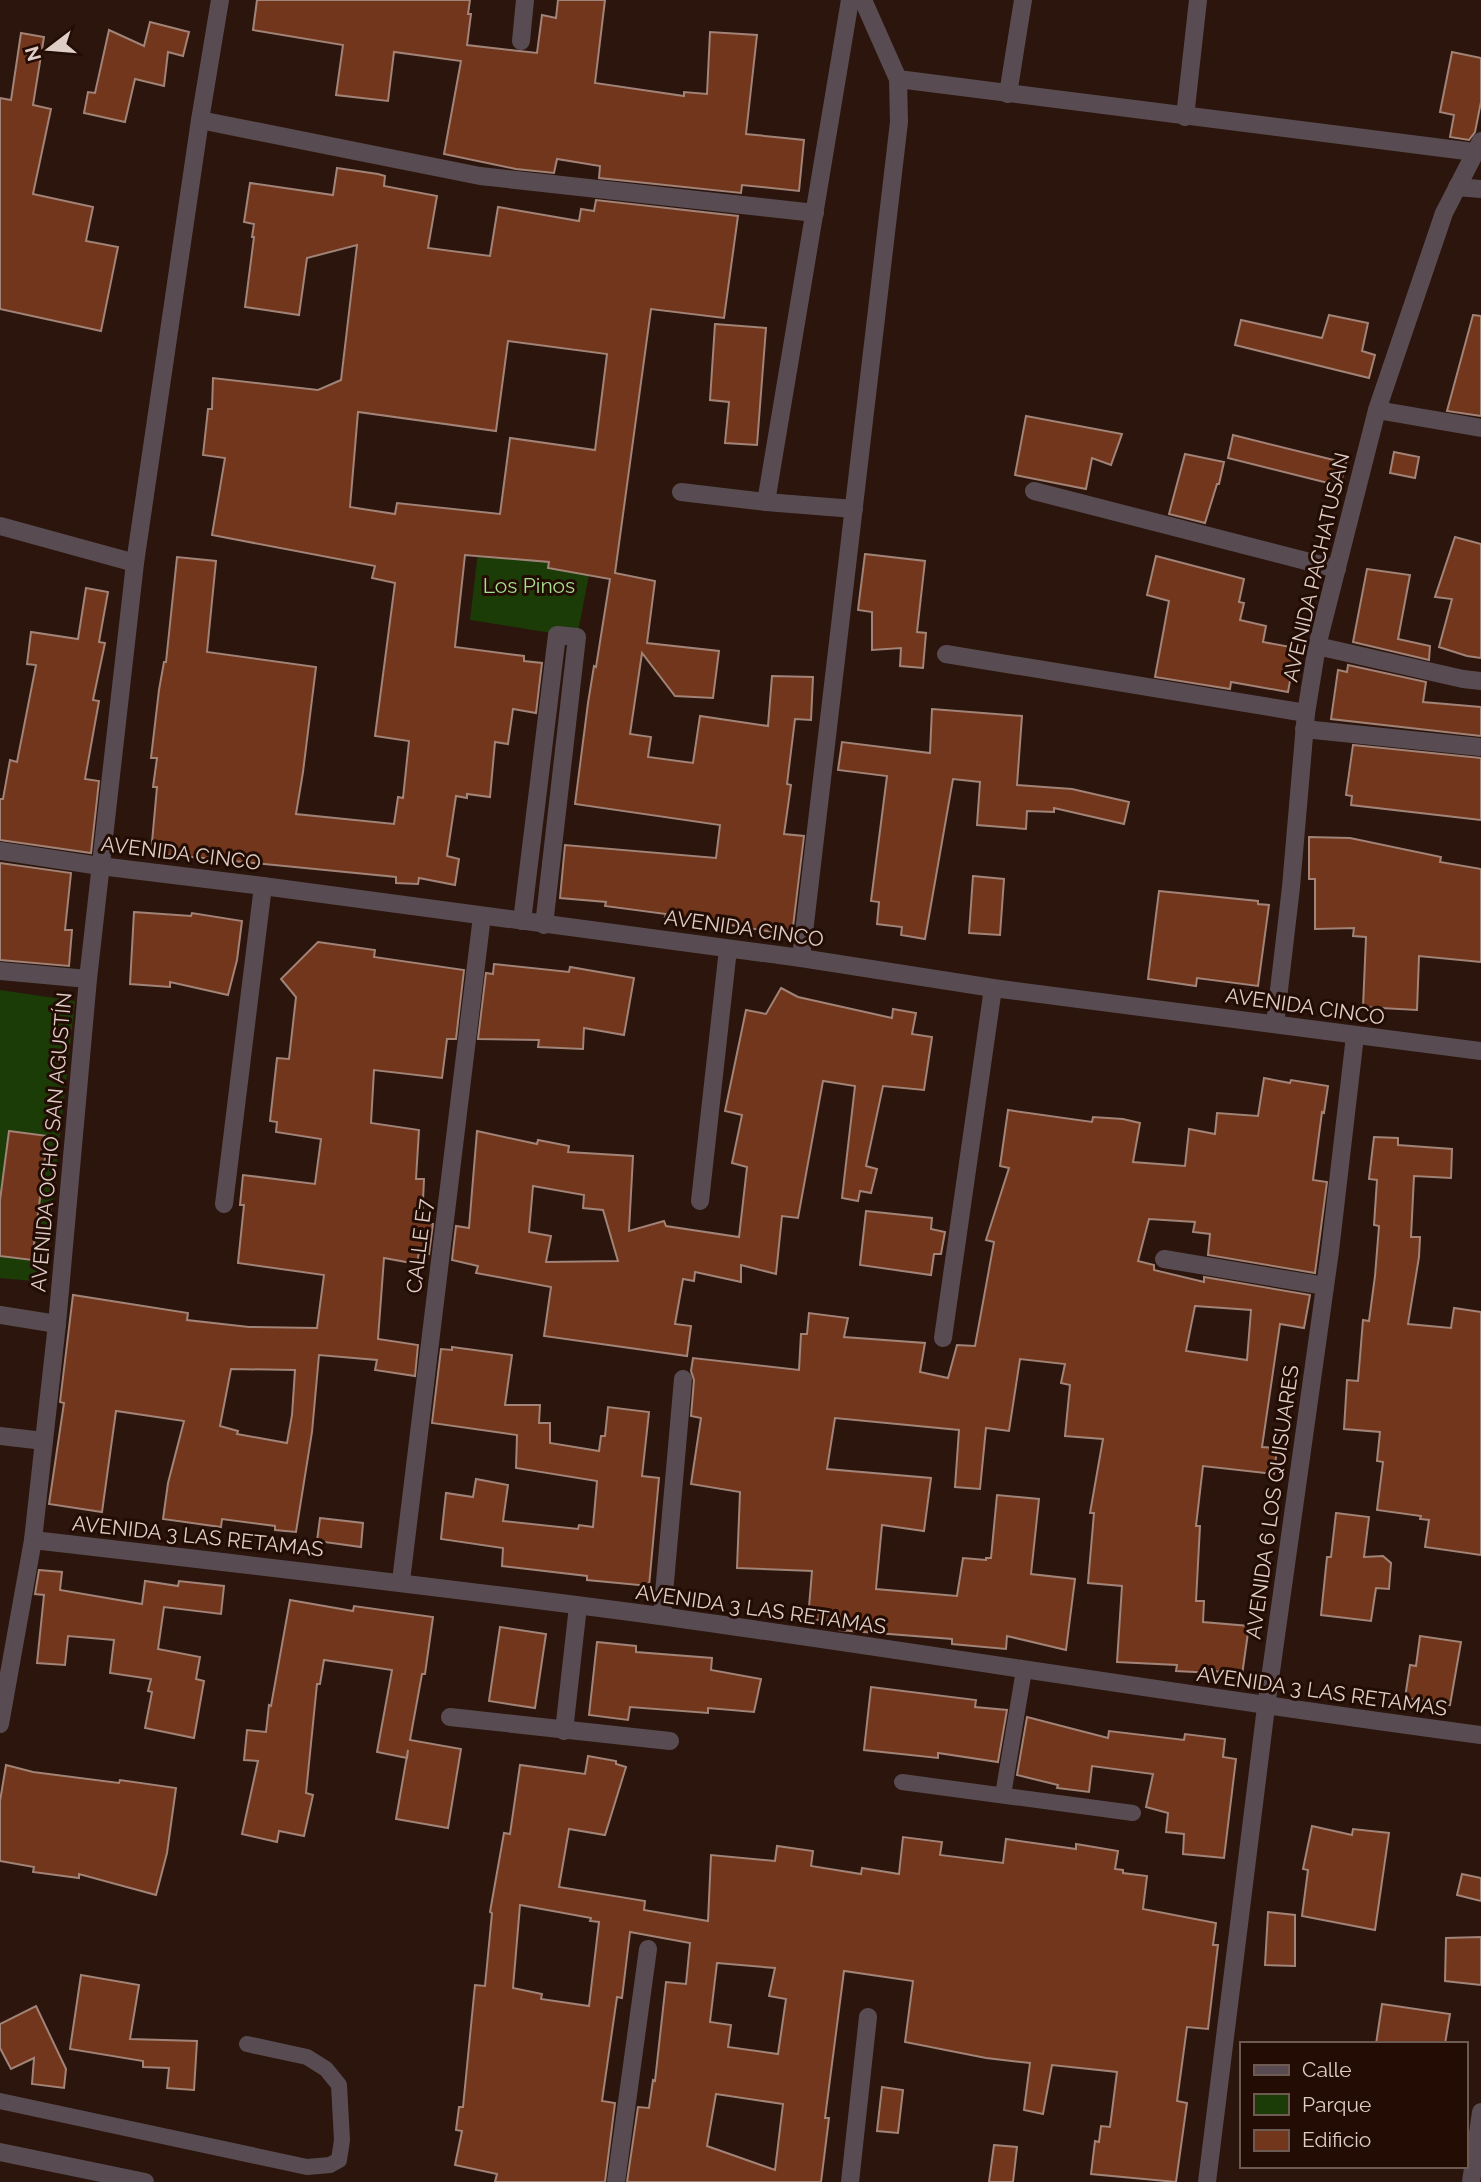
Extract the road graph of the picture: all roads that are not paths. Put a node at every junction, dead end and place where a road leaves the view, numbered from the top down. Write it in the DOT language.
graph roads {
  1 [pos="220,0"];
  2 [pos="525,0"];
  3 [pos="850,0"];
  4 [pos="863,0"];
  5 [pos="1023,0"];
  6 [pos="1198,0"];
  7 [pos="521,41"];
  8 [pos="898,79"];
  9 [pos="1009,94"];
  10 [pos="1185,117"];
  11 [pos="200,120"];
  12 [pos="1477,146"];
  13 [pos="1457,187"];
  14 [pos="1481,189"];
  15 [pos="815,213"];
  16 [pos="1377,410"];
  17 [pos="1481,429"];
  18 [pos="1034,491"];
  19 [pos="681,492"];
  20 [pos="766,502"];
  21 [pos="854,509"];
  22 [pos="0,526"];
  23 [pos="135,563"];
  24 [pos="1337,569"];
  25 [pos="1317,646"];
  26 [pos="946,654"];
  27 [pos="1481,681"];
  28 [pos="1305,721"];
  29 [pos="1480,747"];
  30 [pos="0,850"];
  31 [pos="100,866"];
  32 [pos="263,886"];
  33 [pos="482,916"];
  34 [pos="522,921"];
  35 [pos="544,925"];
  36 [pos="728,948"];
  37 [pos="801,958"];
  38 [pos="0,971"];
  39 [pos="88,979"];
  40 [pos="993,988"];
  41 [pos="1275,1024"];
  42 [pos="1355,1036"];
  43 [pos="1481,1051"];
  44 [pos="700,1201"];
  45 [pos="224,1204"];
  46 [pos="1164,1259"];
  47 [pos="1325,1286"];
  48 [pos="0,1315"];
  49 [pos="57,1324"];
  50 [pos="943,1338"];
  51 [pos="683,1379"];
  52 [pos="0,1436"];
  53 [pos="44,1441"];
  54 [pos="33,1541"];
  55 [pos="401,1581"];
  56 [pos="578,1606"];
  57 [pos="662,1616"];
  58 [pos="7,1648"];
  59 [pos="1024,1671"];
  60 [pos="1266,1707"];
  61 [pos="450,1717"];
  62 [pos="0,1724"];
  63 [pos="564,1731"];
  64 [pos="1481,1735"];
  65 [pos="670,1741"];
  66 [pos="902,1782"];
  67 [pos="1003,1795"];
  68 [pos="1133,1813"];
  69 [pos="648,1949"];
  70 [pos="868,2017"];
  71 [pos="247,2044"];
  72 [pos="0,2101"];
  73 [pos="1481,2112"];
  74 [pos="0,2152"];
  75 [pos="145,2182"];
  76 [pos="615,2182"];
  77 [pos="850,2182"];
  78 [pos="1207,2182"];
  79 [pos="1471,2182"];
  1 -- 11 [label="street, AVENIDA OCHO SAN AGUSTÍN"];
  2 -- 7 [label="street"];
  3 -- 15 [label="street"];
  4 -- 8 [label="street"];
  5 -- 9 [label="street"];
  6 -- 10 [label="street"];
  8 -- 9 [label="street"];
  8 -- 21 [label="street"];
  9 -- 10 [label="street"];
  10 -- 12 [label="street"];
  11 -- 15 [label="street"];
  11 -- 23 [label="street, AVENIDA OCHO SAN AGUSTÍN"];
  12 -- 13 [label="street, AVENIDA PACHATUSAN"];
  13 -- 14 [label="street"];
  13 -- 16 [label="street, AVENIDA PACHATUSAN"];
  15 -- 20 [label="street"];
  16 -- 17 [label="street"];
  16 -- 24 [label="street, AVENIDA PACHATUSAN"];
  18 -- 24 [label="street"];
  19 -- 20 [label="street"];
  20 -- 21 [label="street"];
  21 -- 37 [label="street"];
  22 -- 23 [label="street"];
  23 -- 31 [label="street, AVENIDA OCHO SAN AGUSTÍN"];
  24 -- 25 [label="street, AVENIDA PACHATUSAN"];
  25 -- 27 [label="street"];
  25 -- 28 [label="street, AVENIDA PACHATUSAN"];
  26 -- 28 [label="street"];
  28 -- 29 [label="street"];
  28 -- 41 [label="street, AVENIDA PACHATUSAN"];
  30 -- 31 [label="street, AVENIDA CINCO"];
  31 -- 32 [label="street, AVENIDA CINCO"];
  31 -- 39 [label="street, AVENIDA OCHO SAN AGUSTÍN"];
  32 -- 33 [label="street, AVENIDA CINCO"];
  32 -- 45 [label="street"];
  33 -- 34 [label="street, AVENIDA CINCO"];
  33 -- 55 [label="street, CALLE E7"];
  34 -- 35 [label="street, AVENIDA CINCO"];
  34 -- 35 [label="street"];
  35 -- 36 [label="street, AVENIDA CINCO"];
  36 -- 37 [label="street, AVENIDA CINCO"];
  36 -- 44 [label="street"];
  37 -- 40 [label="street, AVENIDA CINCO"];
  38 -- 39 [label="street"];
  39 -- 49 [label="street, AVENIDA OCHO SAN AGUSTÍN"];
  40 -- 41 [label="street, AVENIDA CINCO"];
  40 -- 50 [label="street"];
  41 -- 42 [label="street, AVENIDA CINCO"];
  42 -- 43 [label="street, AVENIDA CINCO"];
  42 -- 47 [label="street, AVENIDA 6 LOS QUISUARES"];
  46 -- 47 [label="street"];
  47 -- 60 [label="street, AVENIDA 6 LOS QUISUARES"];
  48 -- 49 [label="street"];
  49 -- 53 [label="street, AVENIDA OCHO SAN AGUSTÍN"];
  51 -- 57 [label="street"];
  52 -- 53 [label="street"];
  53 -- 54 [label="street, AVENIDA OCHO SAN AGUSTÍN"];
  54 -- 55 [label="street, AVENIDA 3 LAS RETAMAS"];
  54 -- 58 [label="street, AVENIDA OCHO SAN AGUSTÍN"];
  55 -- 56 [label="street, AVENIDA 3 LAS RETAMAS"];
  56 -- 57 [label="street, AVENIDA 3 LAS RETAMAS"];
  56 -- 63 [label="street"];
  57 -- 59 [label="street, AVENIDA 3 LAS RETAMAS"];
  58 -- 62 [label="street, AVENIDA OCHO SAN AGUSTÍN"];
  59 -- 60 [label="street, AVENIDA 3 LAS RETAMAS"];
  59 -- 67 [label="lane"];
  60 -- 64 [label="street, AVENIDA 3 LAS RETAMAS"];
  60 -- 78 [label="street, AVENIDA 6 LOS QUISUARES"];
  61 -- 63 [label="street"];
  63 -- 65 [label="street"];
  66 -- 67 [label="lane"];
  67 -- 68 [label="lane"];
  69 -- 76 [label="street"];
  70 -- 77 [label="street"];
  71 -- 72 [label="lane"];
  73 -- 79 [label="street"];
  74 -- 75 [label="street"];
}
